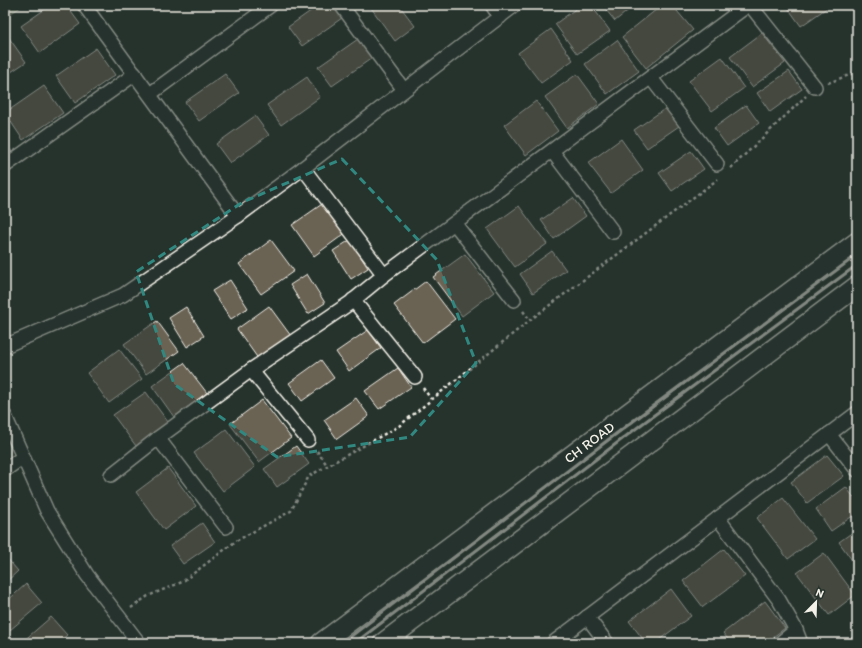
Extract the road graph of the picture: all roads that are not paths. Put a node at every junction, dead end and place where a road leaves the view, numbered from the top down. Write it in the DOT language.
graph roads {
  1 [pos="271,5"];
  2 [pos="341,5"];
  3 [pos="492,5"];
  4 [pos="516,5"];
  5 [pos="749,5"];
  6 [pos="90,7"];
  7 [pos="500,17"];
  8 [pos="134,74"];
  9 [pos="651,78"];
  10 [pos="815,87"];
  11 [pos="404,90"];
  12 [pos="150,94"];
  13 [pos="552,151"];
  14 [pos="717,164"];
  15 [pos="5,166"];
  16 [pos="303,168"];
  17 [pos="238,216"];
  18 [pos="455,224"];
  19 [pos="613,232"];
  20 [pos="857,242"];
  21 [pos="384,275"];
  22 [pos="857,286"];
  23 [pos="353,300"];
  24 [pos="514,300"];
  25 [pos="5,346"];
  26 [pos="251,370"];
  27 [pos="415,377"];
  28 [pos="857,413"];
  29 [pos="5,416"];
  30 [pos="829,434"];
  31 [pos="158,438"];
  32 [pos="308,440"];
  33 [pos="23,456"];
  34 [pos="5,470"];
  35 [pos="857,470"];
  36 [pos="111,475"];
  37 [pos="718,518"];
  38 [pos="226,527"];
  39 [pos="587,617"];
  40 [pos="796,630"];
  41 [pos="328,641"];
  42 [pos="139,643"];
  43 [pos="383,643"];
  44 [pos="553,643"];
  45 [pos="607,643"];
  46 [pos="780,643"];
  47 [pos="801,643"];
  1 -- 12 [label="street"];
  2 -- 11 [label="street"];
  3 -- 7 [label="street"];
  4 -- 7 [label="street"];
  5 -- 9 [label="street"];
  5 -- 10 [label="street"];
  6 -- 8 [label="street"];
  7 -- 11 [label="street"];
  8 -- 12 [label="street"];
  8 -- 15 [label="street"];
  9 -- 13 [label="street"];
  9 -- 14 [label="street"];
  11 -- 16 [label="street"];
  12 -- 17 [label="street"];
  13 -- 18 [label="street"];
  13 -- 19 [label="street"];
  16 -- 17 [label="street"];
  16 -- 21 [label="street"];
  17 -- 25 [label="street"];
  18 -- 21 [label="street"];
  18 -- 24 [label="street"];
  20 -- 41 [label="street, CH ROAD"];
  21 -- 23 [label="street"];
  22 -- 43 [label="street"];
  23 -- 26 [label="street"];
  23 -- 27 [label="street"];
  26 -- 31 [label="street"];
  26 -- 32 [label="street"];
  28 -- 30 [label="street"];
  29 -- 33 [label="street"];
  30 -- 35 [label="street"];
  30 -- 37 [label="street"];
  31 -- 36 [label="street"];
  31 -- 38 [label="street"];
  33 -- 34 [label="street"];
  33 -- 42 [label="street"];
  37 -- 39 [label="street"];
  37 -- 40 [label="street"];
  39 -- 44 [label="street"];
  39 -- 45 [label="street"];
  40 -- 46 [label="street"];
  40 -- 47 [label="street"];
}
